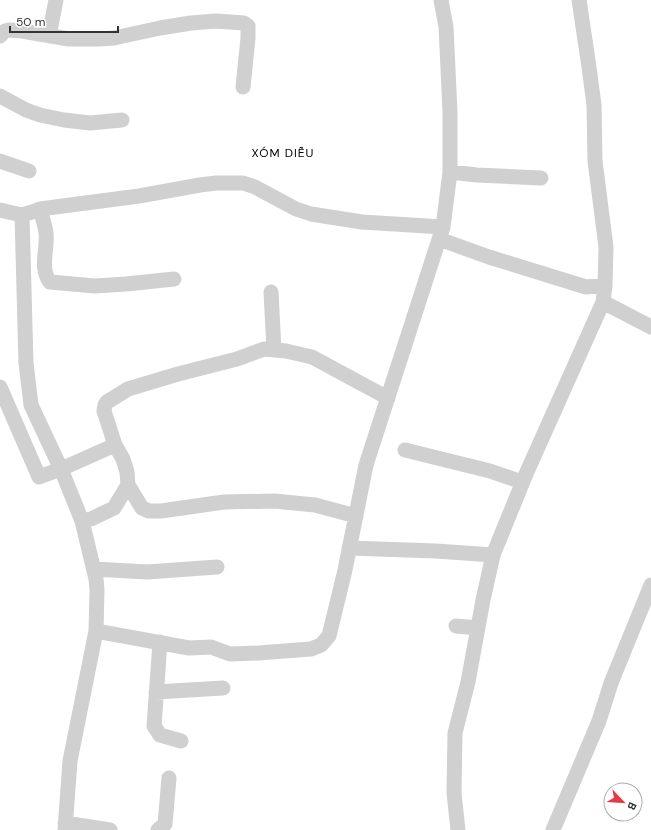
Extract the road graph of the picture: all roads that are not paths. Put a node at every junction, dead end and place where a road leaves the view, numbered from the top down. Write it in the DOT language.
graph roads {
  1 [pos="56,0"];
  2 [pos="441,0"];
  3 [pos="579,0"];
  4 [pos="0,36"];
  5 [pos="49,36"];
  6 [pos="243,87"];
  7 [pos="0,96"];
  8 [pos="122,120"];
  9 [pos="0,161"];
  10 [pos="29,171"];
  11 [pos="450,172"];
  12 [pos="541,178"];
  13 [pos="40,209"];
  14 [pos="0,210"];
  15 [pos="22,215"];
  16 [pos="441,233"];
  17 [pos="174,279"];
  18 [pos="605,285"];
  19 [pos="271,292"];
  20 [pos="603,302"];
  21 [pos="651,327"];
  22 [pos="274,350"];
  23 [pos="0,387"];
  24 [pos="388,398"];
  25 [pos="115,445"];
  26 [pos="405,450"];
  27 [pos="61,469"];
  28 [pos="522,482"];
  29 [pos="128,485"];
  30 [pos="356,516"];
  31 [pos="82,521"];
  32 [pos="349,548"];
  33 [pos="493,556"];
  34 [pos="217,567"];
  35 [pos="94,569"];
  36 [pos="651,585"];
  37 [pos="456,626"];
  38 [pos="478,628"];
  39 [pos="96,631"];
  40 [pos="160,642"];
  41 [pos="223,688"];
  42 [pos="156,692"];
  43 [pos="181,741"];
  44 [pos="169,778"];
  45 [pos="65,827"];
  46 [pos="110,830"];
  47 [pos="158,830"];
  48 [pos="458,830"];
  49 [pos="553,830"];
  1 -- 5 [label="street"];
  2 -- 11 [label="street"];
  3 -- 18 [label="street"];
  4 -- 5 [label="street"];
  5 -- 6 [label="street"];
  7 -- 8 [label="street"];
  9 -- 10 [label="street"];
  11 -- 12 [label="street"];
  11 -- 16 [label="street"];
  13 -- 15 [label="street"];
  13 -- 16 [label="street"];
  13 -- 17 [label="street"];
  14 -- 15 [label="street"];
  15 -- 27 [label="street"];
  16 -- 18 [label="street"];
  16 -- 24 [label="street"];
  18 -- 20 [label="street"];
  19 -- 22 [label="street"];
  20 -- 21 [label="street"];
  20 -- 28 [label="street"];
  22 -- 24 [label="street"];
  22 -- 25 [label="street"];
  23 -- 27 [label="street"];
  24 -- 30 [label="street"];
  25 -- 27 [label="street"];
  25 -- 29 [label="street"];
  26 -- 28 [label="street"];
  27 -- 31 [label="street"];
  28 -- 33 [label="street"];
  29 -- 30 [label="street"];
  29 -- 31 [label="street"];
  30 -- 32 [label="street"];
  31 -- 35 [label="street"];
  32 -- 33 [label="street"];
  32 -- 40 [label="street"];
  33 -- 38 [label="street"];
  34 -- 35 [label="street"];
  35 -- 39 [label="street"];
  36 -- 49 [label="street"];
  37 -- 38 [label="street"];
  38 -- 48 [label="street"];
  39 -- 40 [label="street"];
  39 -- 45 [label="street"];
  40 -- 42 [label="street"];
  41 -- 42 [label="street"];
  42 -- 43 [label="street"];
  44 -- 47 [label="street"];
  45 -- 46 [label="street"];
}
